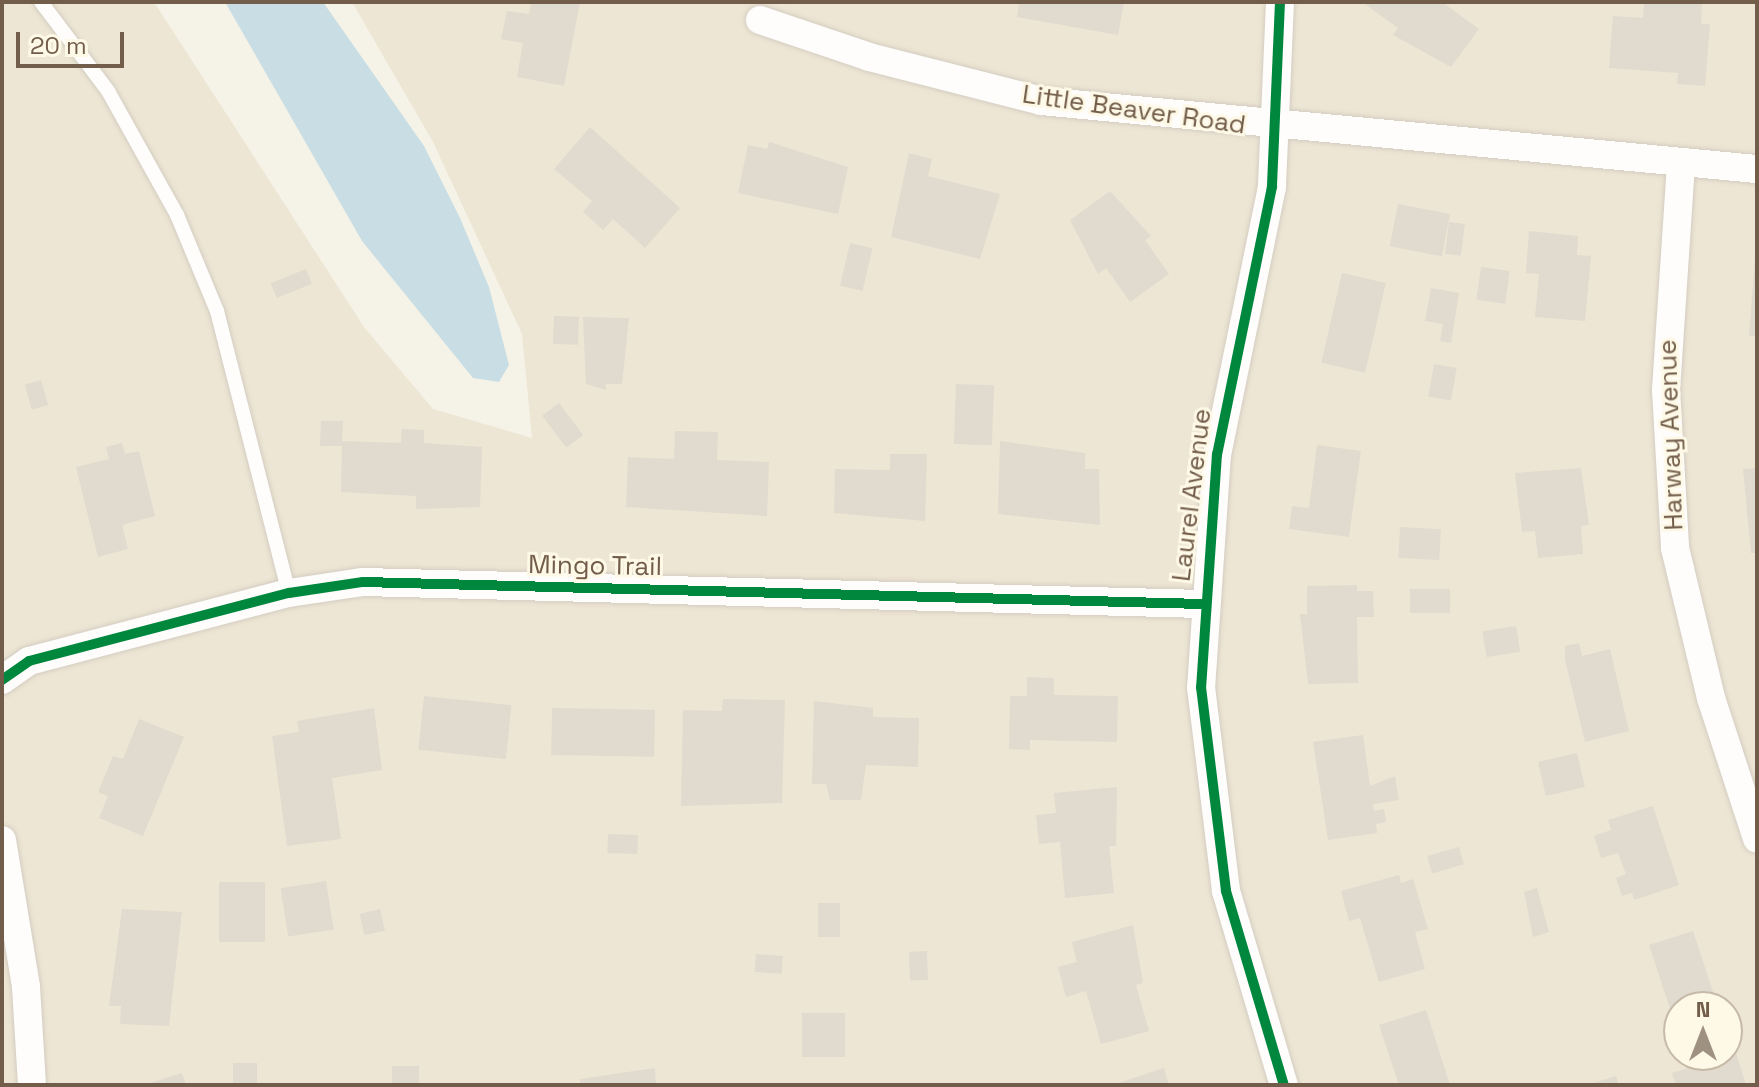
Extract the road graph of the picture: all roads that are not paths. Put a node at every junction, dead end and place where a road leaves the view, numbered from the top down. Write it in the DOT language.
graph roads {
  1 [pos="41,2"];
  2 [pos="1280,2"];
  3 [pos="760,20"];
  4 [pos="1279,129"];
  5 [pos="1681,164"];
  6 [pos="1757,169"];
  7 [pos="289,593"];
  8 [pos="1202,604"];
  9 [pos="2,680"];
  10 [pos="1757,839"];
  11 [pos="2,840"];
  12 [pos="32,1085"];
  13 [pos="1284,1085"];
  1 -- 7 [label="lane"];
  2 -- 4 [label="street, Laurel Avenue"];
  3 -- 4 [label="street, Little Beaver Road"];
  4 -- 5 [label="street, Little Beaver Road"];
  4 -- 8 [label="street, Laurel Avenue"];
  5 -- 6 [label="street, Little Beaver Road"];
  5 -- 10 [label="street, Harway Avenue"];
  7 -- 8 [label="street, Mingo Trail"];
  7 -- 9 [label="street, Mingo Trail"];
  8 -- 13 [label="street, Laurel Avenue"];
  11 -- 12 [label="street"];
}
